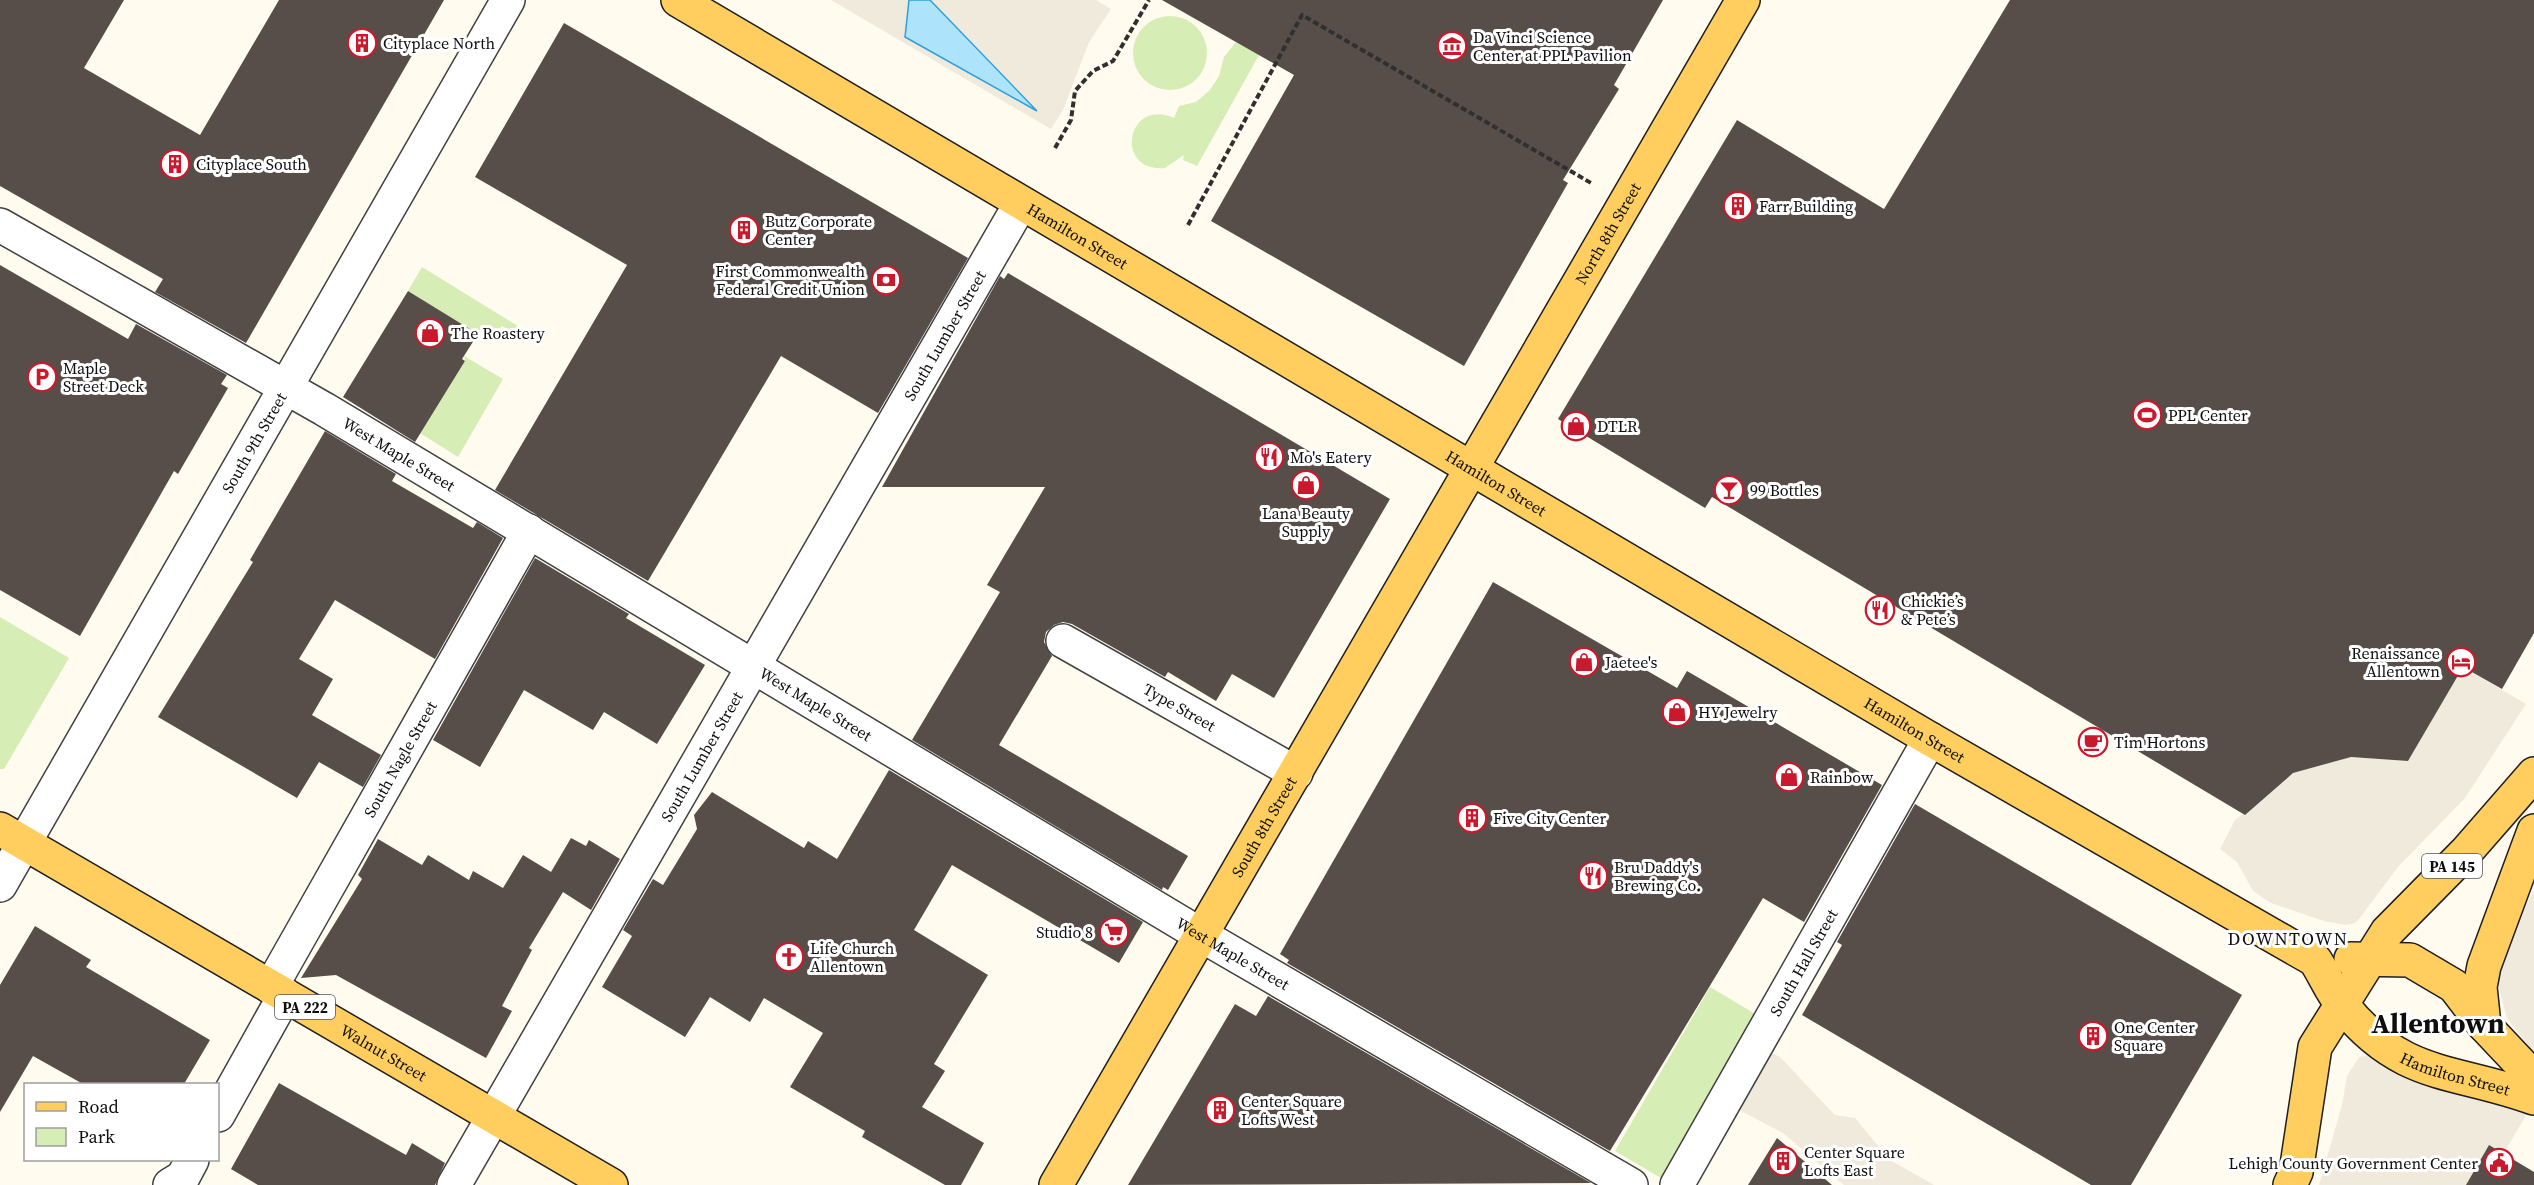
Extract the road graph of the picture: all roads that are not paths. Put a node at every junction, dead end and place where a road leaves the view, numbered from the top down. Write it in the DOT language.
graph roads {
  1 [pos="508,0"];
  2 [pos="678,0"];
  3 [pos="1743,0"];
  4 [pos="1021,203"];
  5 [pos="0,225"];
  6 [pos="286,387"];
  7 [pos="1473,469"];
  8 [pos="529,531"];
  9 [pos="1062,641"];
  10 [pos="753,665"];
  11 [pos="1930,739"];
  12 [pos="1296,773"];
  13 [pos="2534,774"];
  14 [pos="2534,831"];
  15 [pos="12,836"];
  16 [pos="0,885"];
  17 [pos="1202,935"];
  18 [pos="2371,958"];
  19 [pos="2315,960"];
  20 [pos="278,991"];
  21 [pos="2342,1005"];
  22 [pos="2484,1025"];
  23 [pos="2534,1078"];
  24 [pos="2534,1098"];
  25 [pos="219,1113"];
  26 [pos="493,1117"];
  27 [pos="454,1185"];
  28 [pos="611,1185"];
  29 [pos="1056,1185"];
  30 [pos="1631,1185"];
  31 [pos="1677,1185"];
  32 [pos="2290,1185"];
  1 -- 6 [label="street, South 9th Street"];
  2 -- 4 [label="main road, Hamilton Street"];
  3 -- 7 [label="main road, North 8th Street"];
  4 -- 7 [label="main road, Hamilton Street"];
  4 -- 10 [label="street, South Lumber Street"];
  5 -- 6 [label="street, West Maple Street"];
  6 -- 8 [label="street, West Maple Street"];
  6 -- 15 [label="street, South 9th Street"];
  7 -- 11 [label="main road, Hamilton Street"];
  7 -- 12 [label="main road, South 8th Street"];
  8 -- 10 [label="street, West Maple Street"];
  8 -- 20 [label="street, South Nagle Street"];
  9 -- 12 [label="street, Type Street"];
  10 -- 17 [label="street, West Maple Street"];
  10 -- 26 [label="street, South Lumber Street"];
  11 -- 19 [label="main road, Hamilton Street"];
  11 -- 31 [label="street, South Hall Street"];
  12 -- 17 [label="main road, South 8th Street"];
  13 -- 18 [label="main road, PA 145"];
  14 -- 22 [label="main road"];
  15 -- 16 [label="street, South 9th Street"];
  15 -- 20 [label="main road, Walnut Street / PA 222"];
  17 -- 29 [label="main road, South 8th Street"];
  17 -- 30 [label="street, West Maple Street"];
  18 -- 19 [label="main road, Hamilton Street"];
  18 -- 21 [label="main road, PA 145"];
  18 -- 22 [label="main road, Hamilton Street"];
  19 -- 21 [label="main road, Hamilton Street"];
  20 -- 25 [label="street, South Nagle Street"];
  20 -- 26 [label="main road, Walnut Street / PA 222"];
  21 -- 24 [label="main road, Hamilton Street"];
  21 -- 32 [label="main road, PA 145"];
  22 -- 23 [label="main road, Hamilton Street"];
  26 -- 27 [label="street, South Lumber Street"];
  26 -- 28 [label="main road, Walnut Street / PA 222"];
}
